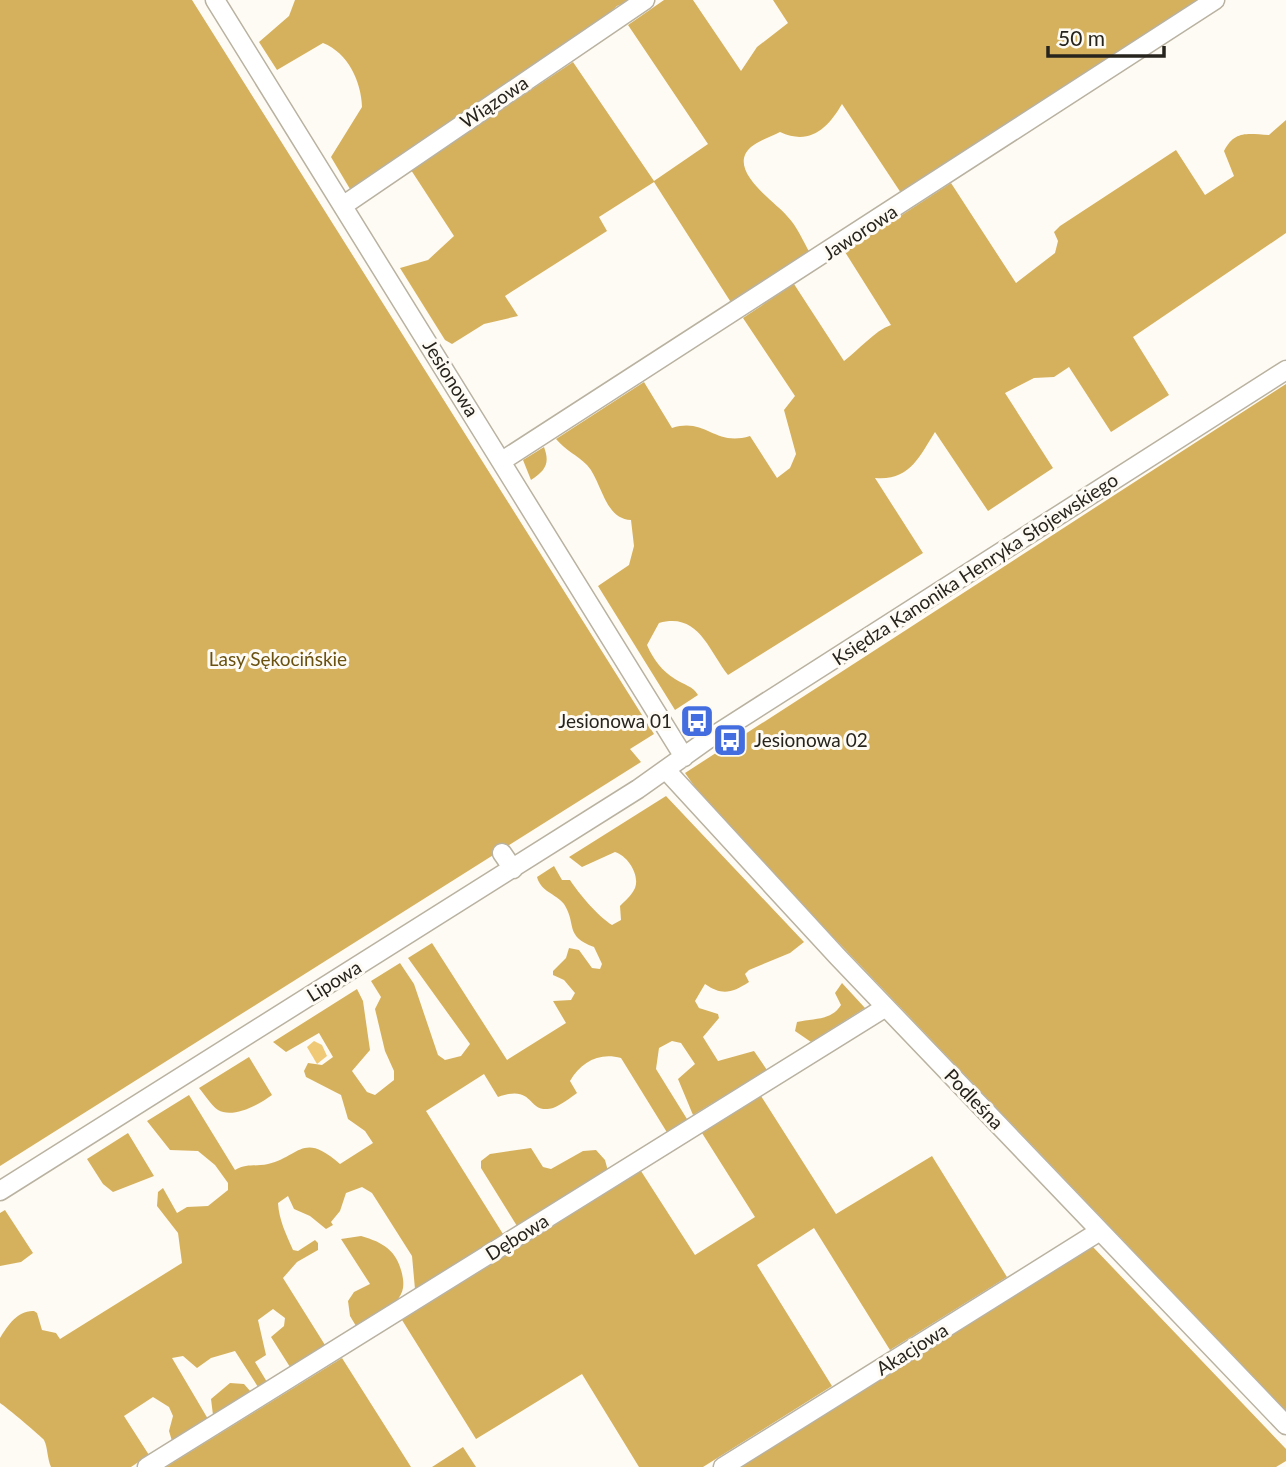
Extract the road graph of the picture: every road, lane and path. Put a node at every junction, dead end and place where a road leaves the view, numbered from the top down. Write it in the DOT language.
graph roads {
  1 [pos="215,0"];
  2 [pos="645,0"];
  3 [pos="1215,0"];
  4 [pos="344,205"];
  5 [pos="1286,370"];
  6 [pos="502,461"];
  7 [pos="684,757"];
  8 [pos="666,770"];
  9 [pos="502,853"];
  10 [pos="513,869"];
  11 [pos="886,1007"];
  12 [pos="0,1191"];
  13 [pos="1100,1231"];
  14 [pos="1286,1425"];
  15 [pos="147,1467"];
  16 [pos="723,1467"];
  1 -- 4 [label="street, Jesionowa"];
  2 -- 4 [label="street, Wiązowa"];
  3 -- 6 [label="street, Jaworowa"];
  4 -- 6 [label="street, Jesionowa"];
  5 -- 7 [label="street, Księdza Kanonika Henryka Słojewskiego"];
  6 -- 7 [label="street, Jesionowa"];
  7 -- 8 [label="street, Księdza Kanonika Henryka Słojewskiego"];
  8 -- 10 [label="street, Lipowa"];
  8 -- 11 [label="street, Podleśna"];
  9 -- 10 [label="street"];
  10 -- 12 [label="street, Lipowa"];
  11 -- 13 [label="street, Podleśna"];
  11 -- 15 [label="street, Dębowa"];
  13 -- 14 [label="street, Podleśna"];
  13 -- 16 [label="street, Akacjowa"];
}
